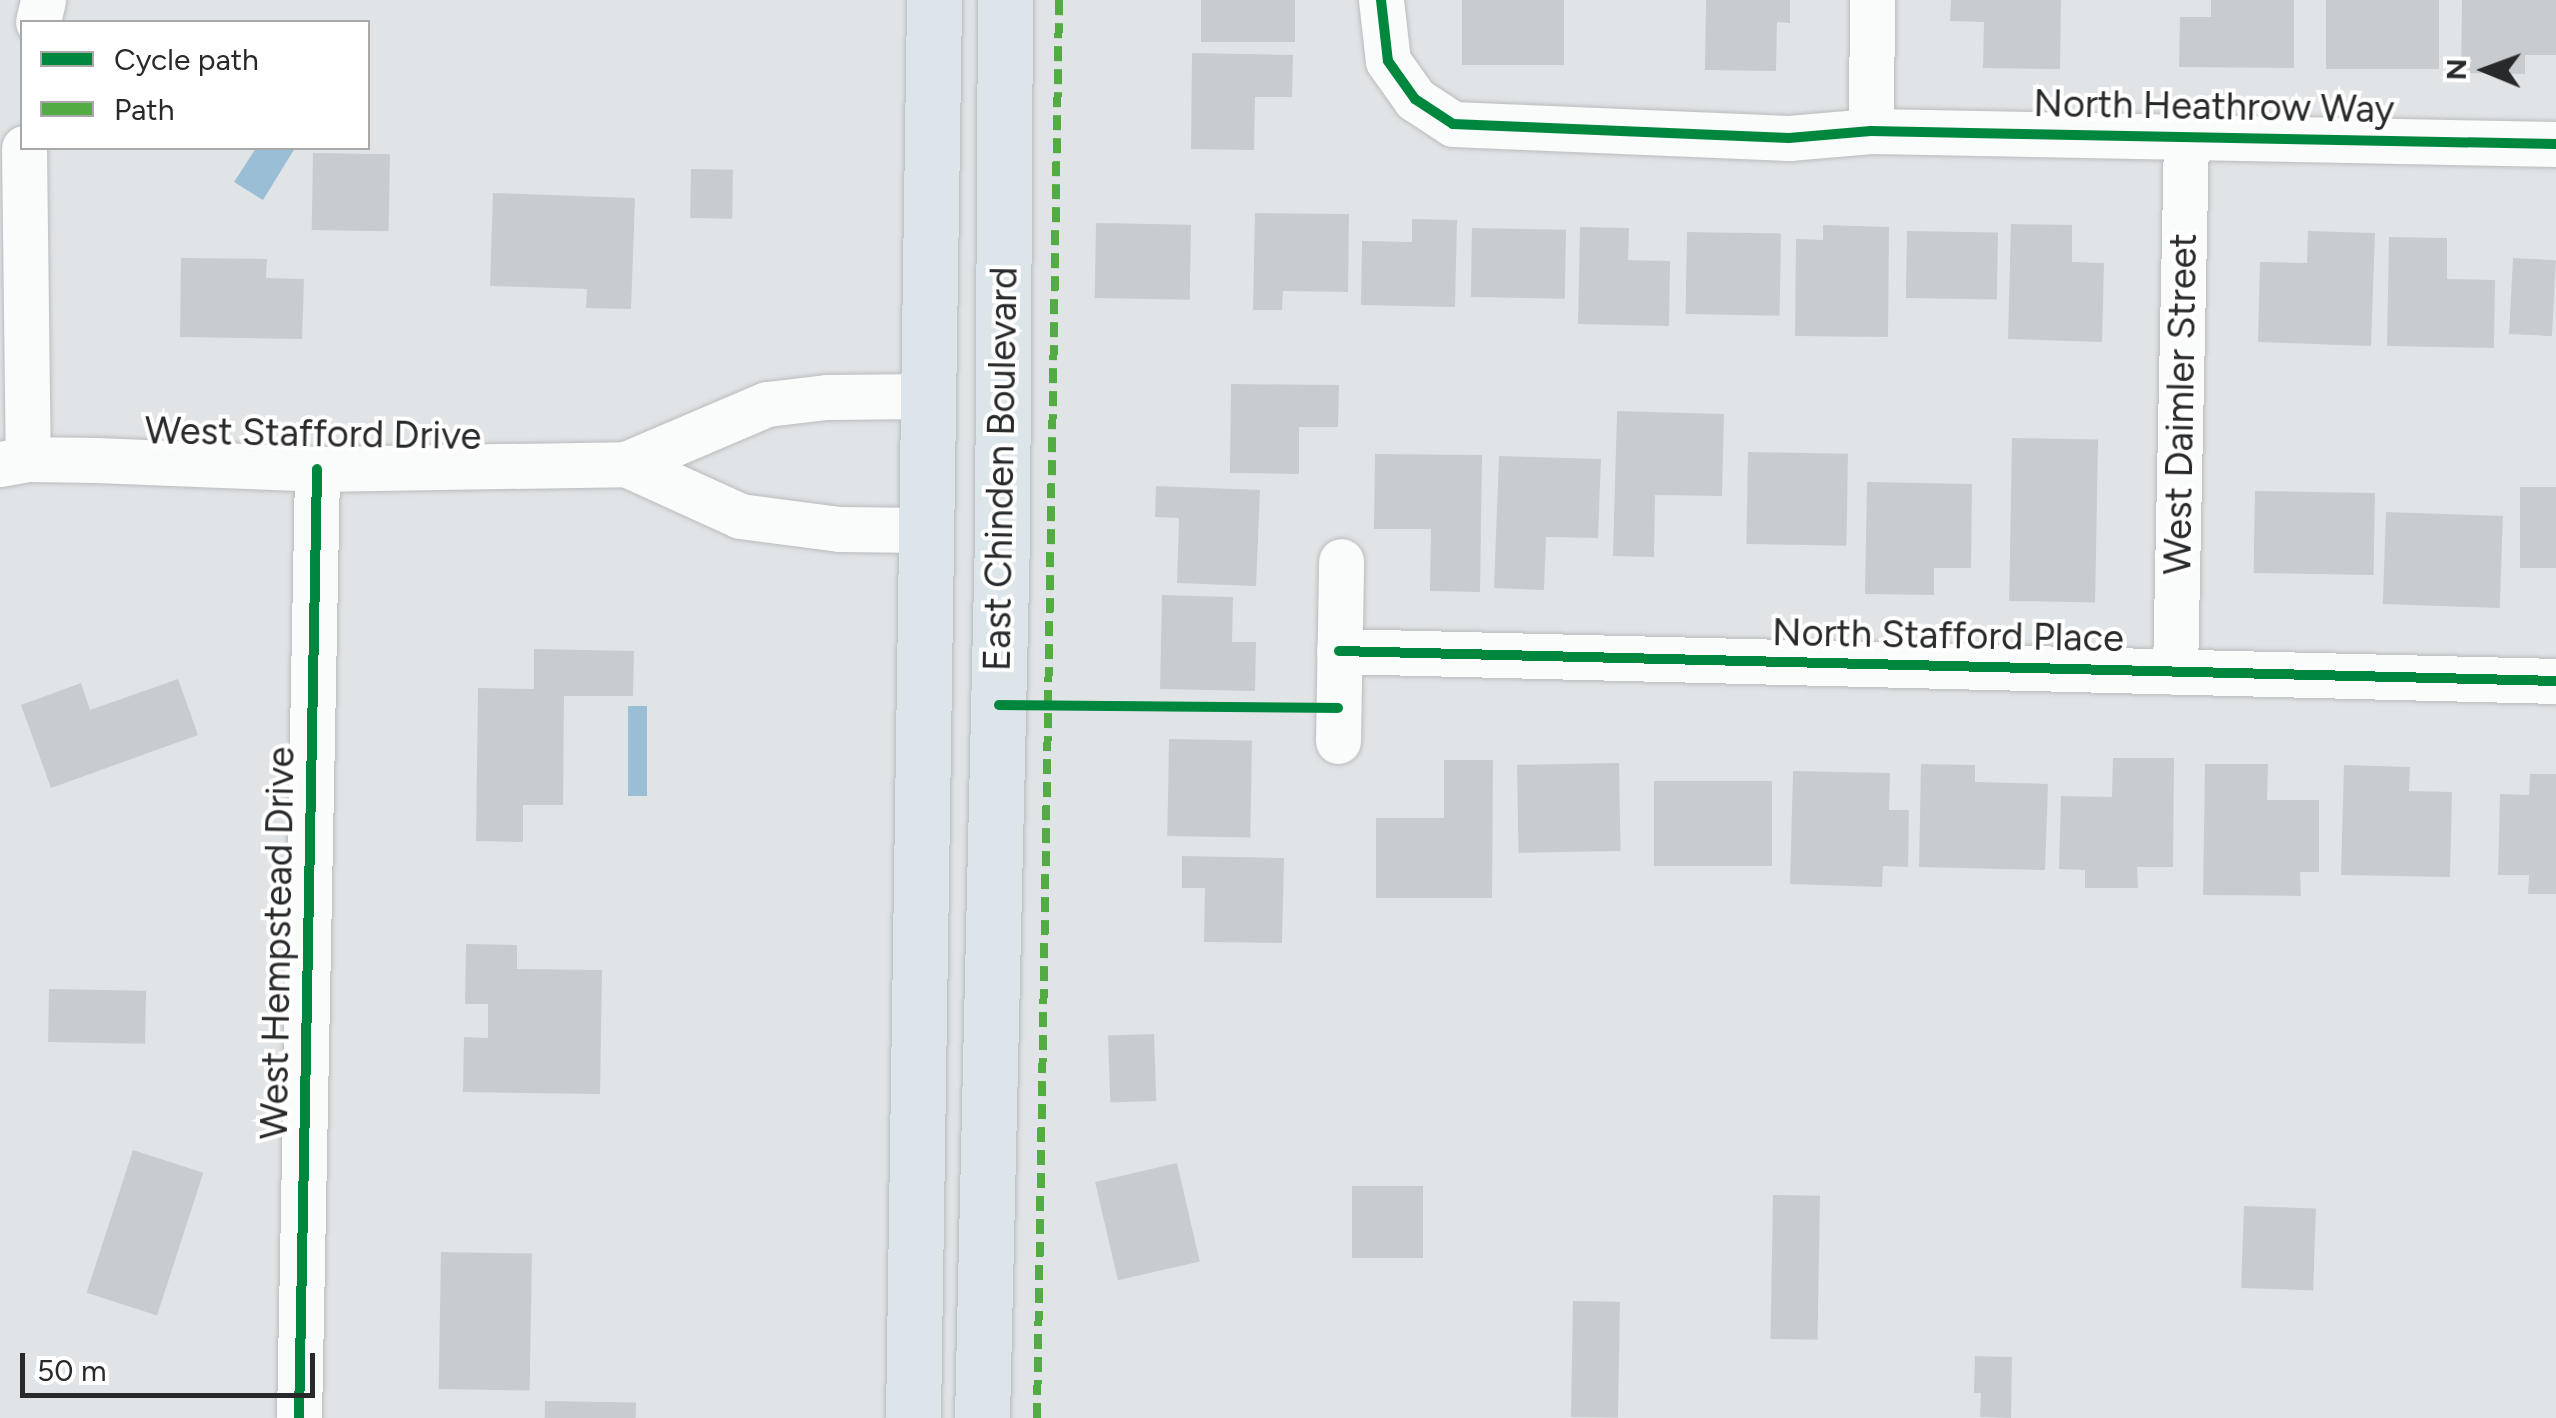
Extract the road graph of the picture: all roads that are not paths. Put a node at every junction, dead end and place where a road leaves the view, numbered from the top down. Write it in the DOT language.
graph roads {
  1 [pos="934,0"];
  2 [pos="1005,0"];
  3 [pos="1381,0"];
  4 [pos="1872,0"];
  5 [pos="1871,130"];
  6 [pos="2186,137"];
  7 [pos="2556,144"];
  8 [pos="24,150"];
  9 [pos="932,396"];
  10 [pos="14,462"];
  11 [pos="626,464"];
  12 [pos="316,470"];
  13 [pos="928,530"];
  14 [pos="1341,561"];
  15 [pos="1339,651"];
  16 [pos="2176,672"];
  17 [pos="2556,681"];
  18 [pos="1338,741"];
  19 [pos="987,1176"];
  20 [pos="299,1418"];
  21 [pos="914,1418"];
  22 [pos="982,1418"];
  1 -- 9 [label="main road, East Chinden Boulevard"];
  2 -- 19 [label="main road, East Chinden Boulevard"];
  3 -- 5 [label="street, North Heathrow Way"];
  4 -- 5 [label="street"];
  5 -- 6 [label="street, North Heathrow Way"];
  6 -- 7 [label="street, North Heathrow Way"];
  6 -- 16 [label="street, West Daimler Street"];
  8 -- 10 [label="street"];
  9 -- 11 [label="street, West Stafford Drive"];
  9 -- 13 [label="main road, East Chinden Boulevard"];
  9 -- 19 [label="main road"];
  10 -- 12 [label="street, West Stafford Drive"];
  11 -- 12 [label="street, West Stafford Drive"];
  11 -- 13 [label="street, West Stafford Drive"];
  12 -- 20 [label="street, West Hempstead Drive"];
  13 -- 21 [label="main road, East Chinden Boulevard"];
  14 -- 15 [label="street"];
  15 -- 16 [label="street, North Stafford Place"];
  15 -- 18 [label="street"];
  16 -- 17 [label="street, North Stafford Place"];
  19 -- 22 [label="main road, East Chinden Boulevard"];
}
